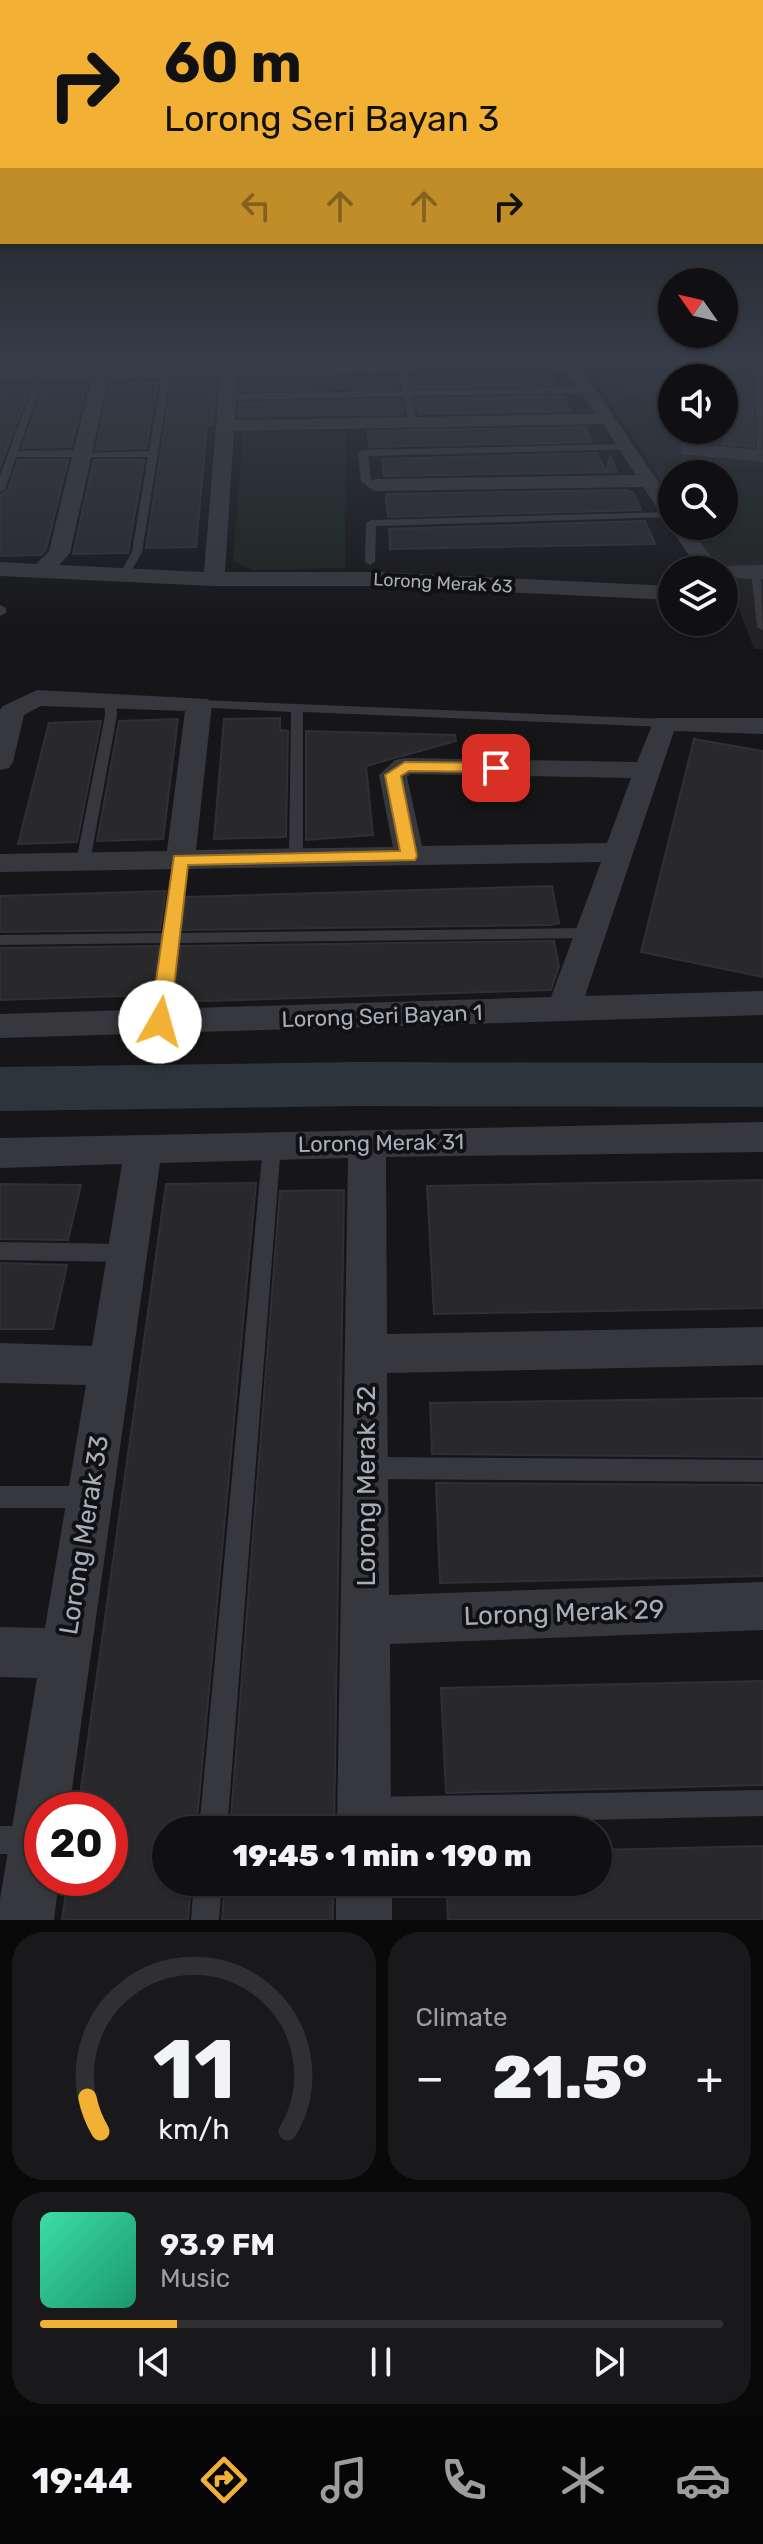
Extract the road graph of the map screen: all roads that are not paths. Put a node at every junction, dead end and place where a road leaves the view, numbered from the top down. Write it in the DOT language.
graph roads {
  1 [pos="13,451"];
  2 [pos="81,451"];
  3 [pos="152,451"];
  4 [pos="223,451"];
  5 [pos="469,451"];
  6 [pos="630,451"];
  7 [pos="696,451"];
  8 [pos="12,454"];
  9 [pos="151,454"];
  10 [pos="80,455"];
  11 [pos="763,456"];
  12 [pos="648,481"];
  13 [pos="375,485"];
  14 [pos="0,489"];
  15 [pos="658,496"];
  16 [pos="658,519"];
  17 [pos="0,569"];
  18 [pos="41,571"];
  19 [pos="374,571"];
  20 [pos="658,573"];
  21 [pos="738,574"];
  22 [pos="124,575"];
  23 [pos="214,579"];
  24 [pos="760,580"];
  25 [pos="658,592"];
  26 [pos="763,627"];
  27 [pos="110,700"];
  28 [pos="199,704"];
  29 [pos="297,707"];
  30 [pos="664,723"];
  31 [pos="763,726"];
  32 [pos="0,762"];
  33 [pos="648,770"];
  34 [pos="619,852"];
  35 [pos="409,856"];
  36 [pos="296,858"];
  37 [pos="180,860"];
  38 [pos="83,862"];
  39 [pos="0,863"];
  40 [pos="590,933"];
  41 [pos="170,938"];
  42 [pos="0,940"];
  43 [pos="763,1003"];
  44 [pos="563,1011"];
  45 [pos="160,1022"];
  46 [pos="0,1026"];
  47 [pos="763,1137"];
  48 [pos="367,1143"];
  49 [pos="272,1145"];
  50 [pos="143,1151"];
  51 [pos="0,1153"];
  52 [pos="0,1251"];
  53 [pos="127,1253"];
  54 [pos="763,1346"];
  55 [pos="366,1354"];
  56 [pos="0,1363"];
  57 [pos="110,1366"];
  58 [pos="366,1468"];
  59 [pos="763,1471"];
  60 [pos="0,1497"];
  61 [pos="90,1497"];
  62 [pos="763,1606"];
  63 [pos="365,1620"];
  64 [pos="0,1652"];
  65 [pos="66,1653"];
  66 [pos="763,1803"];
  67 [pos="214,1816"];
  68 [pos="364,1816"];
  69 [pos="458,1816"];
  70 [pos="19,1840"];
  71 [pos="207,1896"];
  72 [pos="364,1896"];
  73 [pos="25,1920"];
  74 [pos="205,1920"];
  75 [pos="364,1920"];
  1 -- 8 [label="lane"];
  2 -- 10 [label="street"];
  3 -- 9 [label="lane"];
  4 -- 23 [label="street"];
  5 -- 13 [label="lane"];
  6 -- 12 [label="street"];
  7 -- 11 [label="street"];
  8 -- 10 [label="lane"];
  8 -- 14 [label="lane"];
  9 -- 10 [label="lane"];
  9 -- 22 [label="lane"];
  10 -- 18 [label="street"];
  12 -- 13 [label="street"];
  12 -- 15 [label="street"];
  16 -- 19 [label="lane"];
  17 -- 18 [label="street, Lorong Merak 63"];
  18 -- 22 [label="street, Lorong Merak 63"];
  19 -- 20 [label="street"];
  19 -- 23 [label="street, Lorong Merak 63"];
  19 -- 25 [label="street, Lorong Merak 63"];
  21 -- 24 [label="street"];
  22 -- 23 [label="street, Lorong Merak 63"];
  24 -- 26 [label="lane"];
  27 -- 28 [label="street"];
  27 -- 32 [label="street"];
  27 -- 38 [label="lane"];
  28 -- 29 [label="lane"];
  28 -- 37 [label="street"];
  29 -- 30 [label="lane"];
  29 -- 36 [label="lane"];
  30 -- 31 [label="street"];
  30 -- 33 [label="street"];
  33 -- 34 [label="street"];
  33 -- 35 [label="street"];
  34 -- 35 [label="street"];
  34 -- 40 [label="street"];
  35 -- 36 [label="street"];
  36 -- 37 [label="street"];
  37 -- 38 [label="street"];
  37 -- 41 [label="lane"];
  38 -- 39 [label="street"];
  40 -- 41 [label="lane"];
  40 -- 44 [label="street"];
  41 -- 42 [label="lane"];
  41 -- 45 [label="lane"];
  43 -- 44 [label="street, Lorong Seri Bayan 1"];
  44 -- 45 [label="street, Lorong Seri Bayan 1"];
  45 -- 46 [label="street, Lorong Seri Bayan 1"];
  47 -- 48 [label="street, Lorong Merak 31"];
  48 -- 49 [label="street, Lorong Merak 31"];
  48 -- 55 [label="street, Lorong Merak 32"];
  49 -- 50 [label="street, Lorong Merak 31"];
  49 -- 67 [label="lane"];
  50 -- 51 [label="street, Lorong Merak 31"];
  50 -- 53 [label="street, Lorong Merak 33"];
  52 -- 53 [label="lane"];
  53 -- 57 [label="street, Lorong Merak 33"];
  54 -- 55 [label="street"];
  55 -- 58 [label="street, Lorong Merak 32"];
  56 -- 57 [label="street"];
  57 -- 61 [label="street, Lorong Merak 33"];
  58 -- 59 [label="lane"];
  58 -- 63 [label="street, Lorong Merak 32"];
  60 -- 61 [label="lane"];
  61 -- 65 [label="street, Lorong Merak 33"];
  62 -- 63 [label="street, Lorong Merak 29"];
  63 -- 68 [label="street, Lorong Merak 32"];
  64 -- 65 [label="street"];
  65 -- 70 [label="street, Lorong Merak 33"];
  66 -- 69 [label="lane"];
  70 -- 73 [label="street, Lorong Merak 33"];
  71 -- 74 [label="lane"];
  72 -- 75 [label="street"];
}
